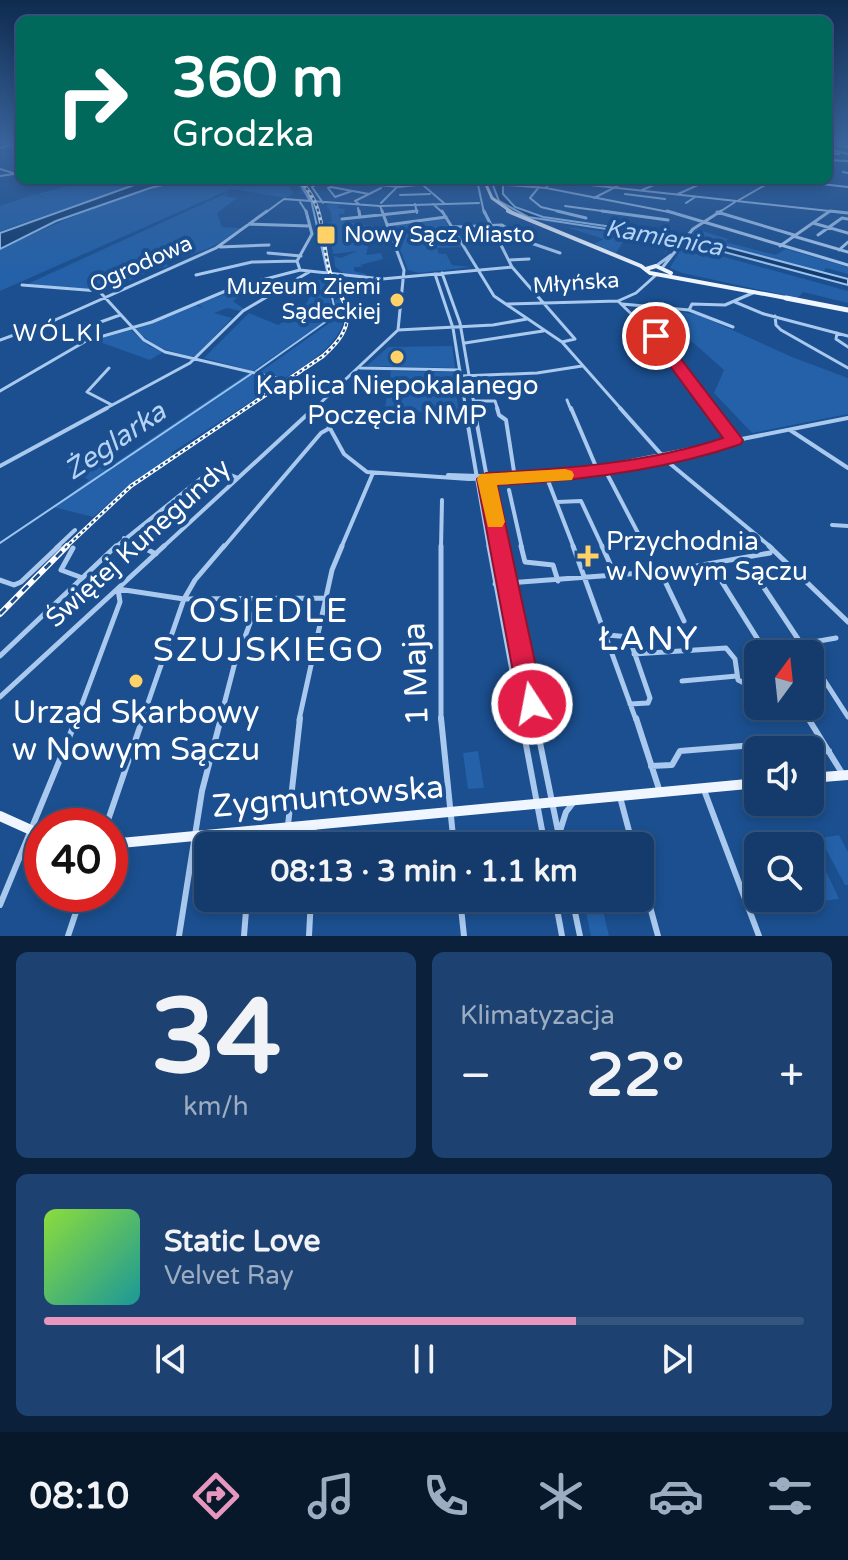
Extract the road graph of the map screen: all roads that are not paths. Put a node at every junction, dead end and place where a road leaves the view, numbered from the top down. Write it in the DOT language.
graph roads {
  1 [pos="314,186"];
  2 [pos="345,186"];
  3 [pos="377,186"];
  4 [pos="425,186"];
  5 [pos="477,186"];
  6 [pos="487,186"];
  7 [pos="518,186"];
  8 [pos="548,186"];
  9 [pos="603,186"];
  10 [pos="614,186"];
  11 [pos="650,186"];
  12 [pos="697,186"];
  13 [pos="763,186"];
  14 [pos="383,187"];
  15 [pos="399,187"];
  16 [pos="539,187"];
  17 [pos="611,187"];
  18 [pos="546,188"];
  19 [pos="344,189"];
  20 [pos="637,190"];
  21 [pos="307,191"];
  22 [pos="352,191"];
  23 [pos="339,193"];
  24 [pos="369,194"];
  25 [pos="430,194"];
  26 [pos="669,194"];
  27 [pos="748,194"];
  28 [pos="400,195"];
  29 [pos="678,195"];
  30 [pos="695,197"];
  31 [pos="665,199"];
  32 [pos="718,199"];
  33 [pos="356,200"];
  34 [pos="592,200"];
  35 [pos="735,201"];
  36 [pos="605,202"];
  37 [pos="312,203"];
  38 [pos="323,203"];
  39 [pos="479,203"];
  40 [pos="686,203"];
  41 [pos="756,203"];
  42 [pos="301,204"];
  43 [pos="347,204"];
  44 [pos="415,204"];
  45 [pos="433,204"];
  46 [pos="445,204"];
  47 [pos="380,205"];
  48 [pos="360,206"];
  49 [pos="565,206"];
  50 [pos="647,206"];
  51 [pos="439,207"];
  52 [pos="657,208"];
  53 [pos="597,210"];
  54 [pos="830,211"];
  55 [pos="717,212"];
  56 [pos="848,213"];
  57 [pos="383,216"];
  58 [pos="360,217"];
  59 [pos="446,217"];
  60 [pos="586,218"];
  61 [pos="652,218"];
  62 [pos="342,219"];
  63 [pos="848,219"];
  64 [pos="668,220"];
  65 [pos="701,222"];
  66 [pos="813,223"];
  67 [pos="249,224"];
  68 [pos="387,225"];
  69 [pos="489,225"];
  70 [pos="311,226"];
  71 [pos="453,227"];
  72 [pos="829,228"];
  73 [pos="848,233"];
  74 [pos="818,235"];
  75 [pos="793,236"];
  76 [pos="848,242"];
  77 [pos="269,245"];
  78 [pos="780,246"];
  79 [pos="219,247"];
  80 [pos="839,250"];
  81 [pos="848,252"];
  82 [pos="268,253"];
  83 [pos="560,253"];
  84 [pos="301,256"];
  85 [pos="529,259"];
  86 [pos="509,260"];
  87 [pos="297,261"];
  88 [pos="848,265"];
  89 [pos="512,267"];
  90 [pos="300,270"];
  91 [pos="404,270"];
  92 [pos="477,270"];
  93 [pos="662,270"];
  94 [pos="650,271"];
  95 [pos="309,272"];
  96 [pos="442,273"];
  97 [pos="435,274"];
  98 [pos="196,275"];
  99 [pos="423,275"];
  100 [pos="403,277"];
  101 [pos="22,285"];
  102 [pos="447,287"];
  103 [pos="441,288"];
  104 [pos="756,292"];
  105 [pos="105,297"];
  106 [pos="536,302"];
  107 [pos="620,302"];
  108 [pos="735,302"];
  109 [pos="505,305"];
  110 [pos="689,310"];
  111 [pos="848,310"];
  112 [pos="121,315"];
  113 [pos="775,316"];
  114 [pos="528,319"];
  115 [pos="461,327"];
  116 [pos="733,327"];
  117 [pos="133,328"];
  118 [pos="453,328"];
  119 [pos="81,329"];
  120 [pos="398,330"];
  121 [pos="545,330"];
  122 [pos="837,333"];
  123 [pos="848,336"];
  124 [pos="0,340"];
  125 [pos="562,342"];
  126 [pos="464,344"];
  127 [pos="848,347"];
  128 [pos="195,359"];
  129 [pos="582,366"];
  130 [pos="109,368"];
  131 [pos="360,368"];
  132 [pos="848,368"];
  133 [pos="460,373"];
  134 [pos="470,376"];
  135 [pos="285,380"];
  136 [pos="0,391"];
  137 [pos="567,400"];
  138 [pos="474,401"];
  139 [pos="112,405"];
  140 [pos="315,412"];
  141 [pos="848,418"];
  142 [pos="327,426"];
  143 [pos="789,430"];
  144 [pos="735,440"];
  145 [pos="723,443"];
  146 [pos="662,456"];
  147 [pos="677,456"];
  148 [pos="0,466"];
  149 [pos="604,468"];
  150 [pos="848,468"];
  151 [pos="597,469"];
  152 [pos="675,469"];
  153 [pos="373,473"];
  154 [pos="475,477"];
  155 [pos="486,477"];
  156 [pos="547,477"];
  157 [pos="238,478"];
  158 [pos="515,478"];
  159 [pos="509,490"];
  160 [pos="442,500"];
  161 [pos="557,502"];
  162 [pos="832,525"];
  163 [pos="848,526"];
  164 [pos="75,530"];
  165 [pos="638,533"];
  166 [pos="124,538"];
  167 [pos="73,548"];
  168 [pos="770,553"];
  169 [pos="156,554"];
  170 [pos="745,559"];
  171 [pos="712,566"];
  172 [pos="660,572"];
  173 [pos="80,577"];
  174 [pos="616,577"];
  175 [pos="0,580"];
  176 [pos="587,580"];
  177 [pos="558,581"];
  178 [pos="507,583"];
  179 [pos="495,584"];
  180 [pos="118,589"];
  181 [pos="325,598"];
  182 [pos="184,599"];
  183 [pos="259,599"];
  184 [pos="684,621"];
  185 [pos="848,622"];
  186 [pos="608,635"];
  187 [pos="836,638"];
  188 [pos="758,640"];
  189 [pos="798,640"];
  190 [pos="824,640"];
  191 [pos="634,654"];
  192 [pos="0,656"];
  193 [pos="737,676"];
  194 [pos="824,679"];
  195 [pos="682,681"];
  196 [pos="744,684"];
  197 [pos="0,697"];
  198 [pos="630,704"];
  199 [pos="848,717"];
  200 [pos="809,720"];
  201 [pos="744,746"];
  202 [pos="824,751"];
  203 [pos="829,751"];
  204 [pos="651,766"];
  205 [pos="846,775"];
  206 [pos="824,777"];
  207 [pos="744,784"];
  208 [pos="703,788"];
  209 [pos="660,792"];
  210 [pos="620,795"];
  211 [pos="578,799"];
  212 [pos="552,801"];
  213 [pos="536,803"];
  214 [pos="46,808"];
  215 [pos="112,808"];
  216 [pos="449,812"];
  217 [pos="0,816"];
  218 [pos="314,825"];
  219 [pos="24,827"];
  220 [pos="288,828"];
  221 [pos="254,831"];
  222 [pos="196,832"];
  223 [pos="242,832"];
  224 [pos="314,832"];
  225 [pos="452,832"];
  226 [pos="542,832"];
  227 [pos="558,832"];
  228 [pos="560,832"];
  229 [pos="629,832"];
  230 [pos="194,836"];
  231 [pos="128,842"];
  232 [pos="194,842"];
  233 [pos="24,858"];
  234 [pos="0,905"];
  235 [pos="76,912"];
  236 [pos="246,912"];
  237 [pos="310,912"];
  238 [pos="461,912"];
  239 [pos="558,912"];
  240 [pos="575,912"];
  241 [pos="651,912"];
  242 [pos="68,936"];
  243 [pos="179,936"];
  244 [pos="244,936"];
  245 [pos="309,936"];
  246 [pos="464,936"];
  247 [pos="562,936"];
  248 [pos="580,936"];
  249 [pos="658,936"];
  250 [pos="759,936"];
  1 -- 38 [label="street"];
  2 -- 19 [label="street"];
  3 -- 14 [label="street"];
  4 -- 15 [label="street"];
  4 -- 25 [label="street"];
  5 -- 39 [label="street"];
  6 -- 94 [label="main road"];
  7 -- 16 [label="street"];
  8 -- 18 [label="street"];
  9 -- 17 [label="street"];
  10 -- 17 [label="street"];
  11 -- 20 [label="street"];
  12 -- 29 [label="street"];
  13 -- 27 [label="street"];
  14 -- 15 [label="street"];
  14 -- 24 [label="street"];
  15 -- 47 [label="street"];
  16 -- 18 [label="street"];
  16 -- 60 [label="street"];
  17 -- 20 [label="street"];
  17 -- 34 [label="street"];
  18 -- 34 [label="street"];
  19 -- 22 [label="street"];
  19 -- 22 [label="street"];
  19 -- 23 [label="street"];
  20 -- 26 [label="street"];
  20 -- 31 [label="street"];
  21 -- 37 [label="street"];
  22 -- 24 [label="street"];
  24 -- 33 [label="street"];
  25 -- 28 [label="street"];
  25 -- 46 [label="street"];
  26 -- 29 [label="street"];
  26 -- 31 [label="street"];
  27 -- 35 [label="street"];
  27 -- 41 [label="street"];
  29 -- 30 [label="street"];
  30 -- 32 [label="street"];
  30 -- 40 [label="street"];
  31 -- 50 [label="street"];
  32 -- 35 [label="street"];
  32 -- 35 [label="street"];
  33 -- 43 [label="street"];
  33 -- 48 [label="street"];
  34 -- 36 [label="street"];
  35 -- 41 [label="street"];
  35 -- 41 [label="street"];
  35 -- 55 [label="street"];
  36 -- 50 [label="street"];
  36 -- 53 [label="street"];
  37 -- 38 [label="street"];
  37 -- 42 [label="street"];
  38 -- 43 [label="street"];
  39 -- 46 [label="street"];
  39 -- 69 [label="street"];
  41 -- 54 [label="street"];
  42 -- 67 [label="street, Ogrodowa"];
  42 -- 70 [label="street"];
  43 -- 48 [label="street"];
  44 -- 45 [label="street"];
  44 -- 47 [label="street"];
  44 -- 57 [label="street"];
  45 -- 46 [label="street"];
  45 -- 51 [label="street"];
  46 -- 51 [label="street"];
  47 -- 48 [label="street"];
  47 -- 57 [label="street"];
  48 -- 58 [label="street"];
  49 -- 53 [label="street"];
  50 -- 52 [label="street"];
  51 -- 59 [label="street"];
  52 -- 61 [label="street"];
  52 -- 65 [label="street"];
  53 -- 61 [label="street"];
  54 -- 56 [label="street"];
  54 -- 66 [label="street"];
  55 -- 65 [label="street"];
  55 -- 75 [label="street"];
  57 -- 58 [label="street"];
  57 -- 68 [label="street"];
  58 -- 62 [label="street"];
  59 -- 68 [label="street"];
  59 -- 71 [label="street"];
  61 -- 64 [label="street"];
  63 -- 72 [label="street"];
  65 -- 78 [label="street"];
  65 -- 93 [label="street"];
  66 -- 72 [label="street"];
  66 -- 75 [label="street"];
  67 -- 70 [label="street"];
  67 -- 79 [label="street, Ogrodowa"];
  68 -- 91 [label="street"];
  69 -- 71 [label="street"];
  69 -- 83 [label="street"];
  69 -- 86 [label="street"];
  70 -- 84 [label="street"];
  71 -- 92 [label="street"];
  72 -- 73 [label="street"];
  72 -- 74 [label="street"];
  75 -- 78 [label="street"];
  75 -- 80 [label="street"];
  76 -- 80 [label="street"];
  77 -- 79 [label="street"];
  78 -- 88 [label="street"];
  79 -- 105 [label="street, Ogrodowa"];
  80 -- 81 [label="street"];
  82 -- 84 [label="street"];
  84 -- 87 [label="street"];
  85 -- 86 [label="street"];
  86 -- 89 [label="street"];
  87 -- 90 [label="street"];
  87 -- 98 [label="street"];
  89 -- 92 [label="street"];
  89 -- 106 [label="street"];
  90 -- 95 [label="street"];
  90 -- 117 [label="street"];
  91 -- 99 [label="street"];
  91 -- 100 [label="street"];
  92 -- 96 [label="street"];
  92 -- 109 [label="street"];
  93 -- 94 [label="main road"];
  93 -- 94 [label="main road"];
  93 -- 104 [label="main road"];
  94 -- 107 [label="street, Młyńska"];
  95 -- 100 [label="street"];
  95 -- 128 [label="street"];
  96 -- 97 [label="street"];
  96 -- 102 [label="street"];
  97 -- 99 [label="street"];
  97 -- 103 [label="street"];
  99 -- 100 [label="street"];
  100 -- 120 [label="street"];
  101 -- 105 [label="street"];
  102 -- 103 [label="street"];
  102 -- 115 [label="street"];
  103 -- 118 [label="street"];
  104 -- 108 [label="street"];
  104 -- 111 [label="main road"];
  105 -- 112 [label="street"];
  105 -- 124 [label="street, Ogrodowa"];
  106 -- 107 [label="street, Młyńska"];
  106 -- 109 [label="street, Młyńska"];
  106 -- 125 [label="street"];
  107 -- 110 [label="street"];
  107 -- 144 [label="street"];
  108 -- 110 [label="street"];
  108 -- 113 [label="street"];
  109 -- 114 [label="street"];
  110 -- 116 [label="street"];
  112 -- 117 [label="street"];
  112 -- 119 [label="street"];
  113 -- 122 [label="street"];
  113 -- 132 [label="street"];
  114 -- 115 [label="street"];
  114 -- 121 [label="street"];
  115 -- 118 [label="street"];
  115 -- 126 [label="street"];
  117 -- 128 [label="street"];
  117 -- 136 [label="street"];
  118 -- 120 [label="street"];
  118 -- 133 [label="street"];
  120 -- 131 [label="street, Świętej Kunegundy"];
  121 -- 125 [label="street"];
  121 -- 126 [label="street"];
  122 -- 123 [label="street"];
  122 -- 127 [label="street"];
  125 -- 129 [label="street"];
  126 -- 134 [label="street"];
  128 -- 135 [label="street"];
  128 -- 139 [label="street"];
  129 -- 134 [label="street"];
  129 -- 146 [label="street"];
  130 -- 139 [label="street"];
  131 -- 133 [label="street"];
  131 -- 140 [label="street, Świętej Kunegundy"];
  133 -- 134 [label="street"];
  133 -- 154 [label="street"];
  134 -- 138 [label="street"];
  137 -- 151 [label="street"];
  138 -- 155 [label="street"];
  138 -- 158 [label="street"];
  139 -- 148 [label="street"];
  140 -- 142 [label="street"];
  140 -- 157 [label="street, Świętej Kunegundy"];
  141 -- 143 [label="street"];
  142 -- 153 [label="street"];
  142 -- 182 [label="street"];
  143 -- 144 [label="street"];
  143 -- 150 [label="street"];
  144 -- 145 [label="street"];
  145 -- 146 [label="street"];
  145 -- 147 [label="street"];
  146 -- 147 [label="street"];
  146 -- 149 [label="street"];
  146 -- 152 [label="street"];
  147 -- 152 [label="street"];
  149 -- 151 [label="street"];
  149 -- 165 [label="street"];
  151 -- 156 [label="street"];
  152 -- 185 [label="street"];
  153 -- 154 [label="street"];
  153 -- 181 [label="street"];
  154 -- 155 [label="street"];
  154 -- 179 [label="street"];
  155 -- 158 [label="street"];
  155 -- 178 [label="street"];
  156 -- 158 [label="street"];
  156 -- 161 [label="street"];
  157 -- 166 [label="street"];
  157 -- 169 [label="street, Świętej Kunegundy"];
  159 -- 177 [label="street"];
  160 -- 216 [label="street, 1 Maja"];
  161 -- 174 [label="street"];
  161 -- 176 [label="street"];
  162 -- 163 [label="street"];
  164 -- 175 [label="street"];
  166 -- 169 [label="street"];
  166 -- 173 [label="street"];
  167 -- 173 [label="street"];
  168 -- 170 [label="street"];
  169 -- 180 [label="street, Świętej Kunegundy"];
  170 -- 171 [label="street"];
  170 -- 189 [label="street"];
  171 -- 172 [label="street"];
  171 -- 188 [label="street"];
  172 -- 174 [label="street"];
  172 -- 184 [label="street"];
  173 -- 192 [label="street"];
  174 -- 176 [label="street"];
  176 -- 177 [label="street"];
  176 -- 186 [label="street"];
  177 -- 178 [label="street"];
  178 -- 179 [label="street"];
  178 -- 212 [label="street"];
  179 -- 213 [label="street"];
  180 -- 182 [label="street"];
  180 -- 197 [label="street, Świętej Kunegundy"];
  180 -- 214 [label="street"];
  181 -- 183 [label="street"];
  181 -- 220 [label="street"];
  182 -- 183 [label="street"];
  182 -- 215 [label="street"];
  183 -- 222 [label="street"];
  186 -- 191 [label="street"];
  186 -- 198 [label="street"];
  187 -- 190 [label="street"];
  191 -- 193 [label="street"];
  191 -- 198 [label="street"];
  193 -- 195 [label="street"];
  193 -- 196 [label="street"];
  194 -- 199 [label="street"];
  198 -- 204 [label="street"];
  200 -- 203 [label="street"];
  201 -- 204 [label="street"];
  202 -- 203 [label="street"];
  203 -- 205 [label="street"];
  204 -- 209 [label="street"];
  205 -- 206 [label="main road"];
  207 -- 208 [label="main road, Zygmuntowska"];
  208 -- 209 [label="main road, Zygmuntowska"];
  208 -- 250 [label="street"];
  209 -- 210 [label="main road, Zygmuntowska"];
  210 -- 211 [label="main road, Zygmuntowska"];
  210 -- 229 [label="street"];
  211 -- 212 [label="main road, Zygmuntowska"];
  211 -- 228 [label="street"];
  212 -- 213 [label="main road, Zygmuntowska"];
  212 -- 227 [label="street"];
  213 -- 216 [label="main road, Zygmuntowska"];
  213 -- 226 [label="street"];
  216 -- 218 [label="main road, Zygmuntowska"];
  216 -- 225 [label="street, 1 Maja"];
  217 -- 219 [label="main road"];
  218 -- 220 [label="main road, Zygmuntowska"];
  218 -- 224 [label="street"];
  220 -- 221 [label="main road, Zygmuntowska"];
  221 -- 223 [label="main road, Zygmuntowska"];
  230 -- 231 [label="main road, Zygmuntowska"];
  232 -- 243 [label="street"];
  233 -- 234 [label="street"];
  235 -- 242 [label="street"];
  236 -- 244 [label="street"];
  237 -- 245 [label="street"];
  238 -- 246 [label="street"];
  239 -- 247 [label="street"];
  240 -- 248 [label="street"];
  241 -- 249 [label="street"];
}
